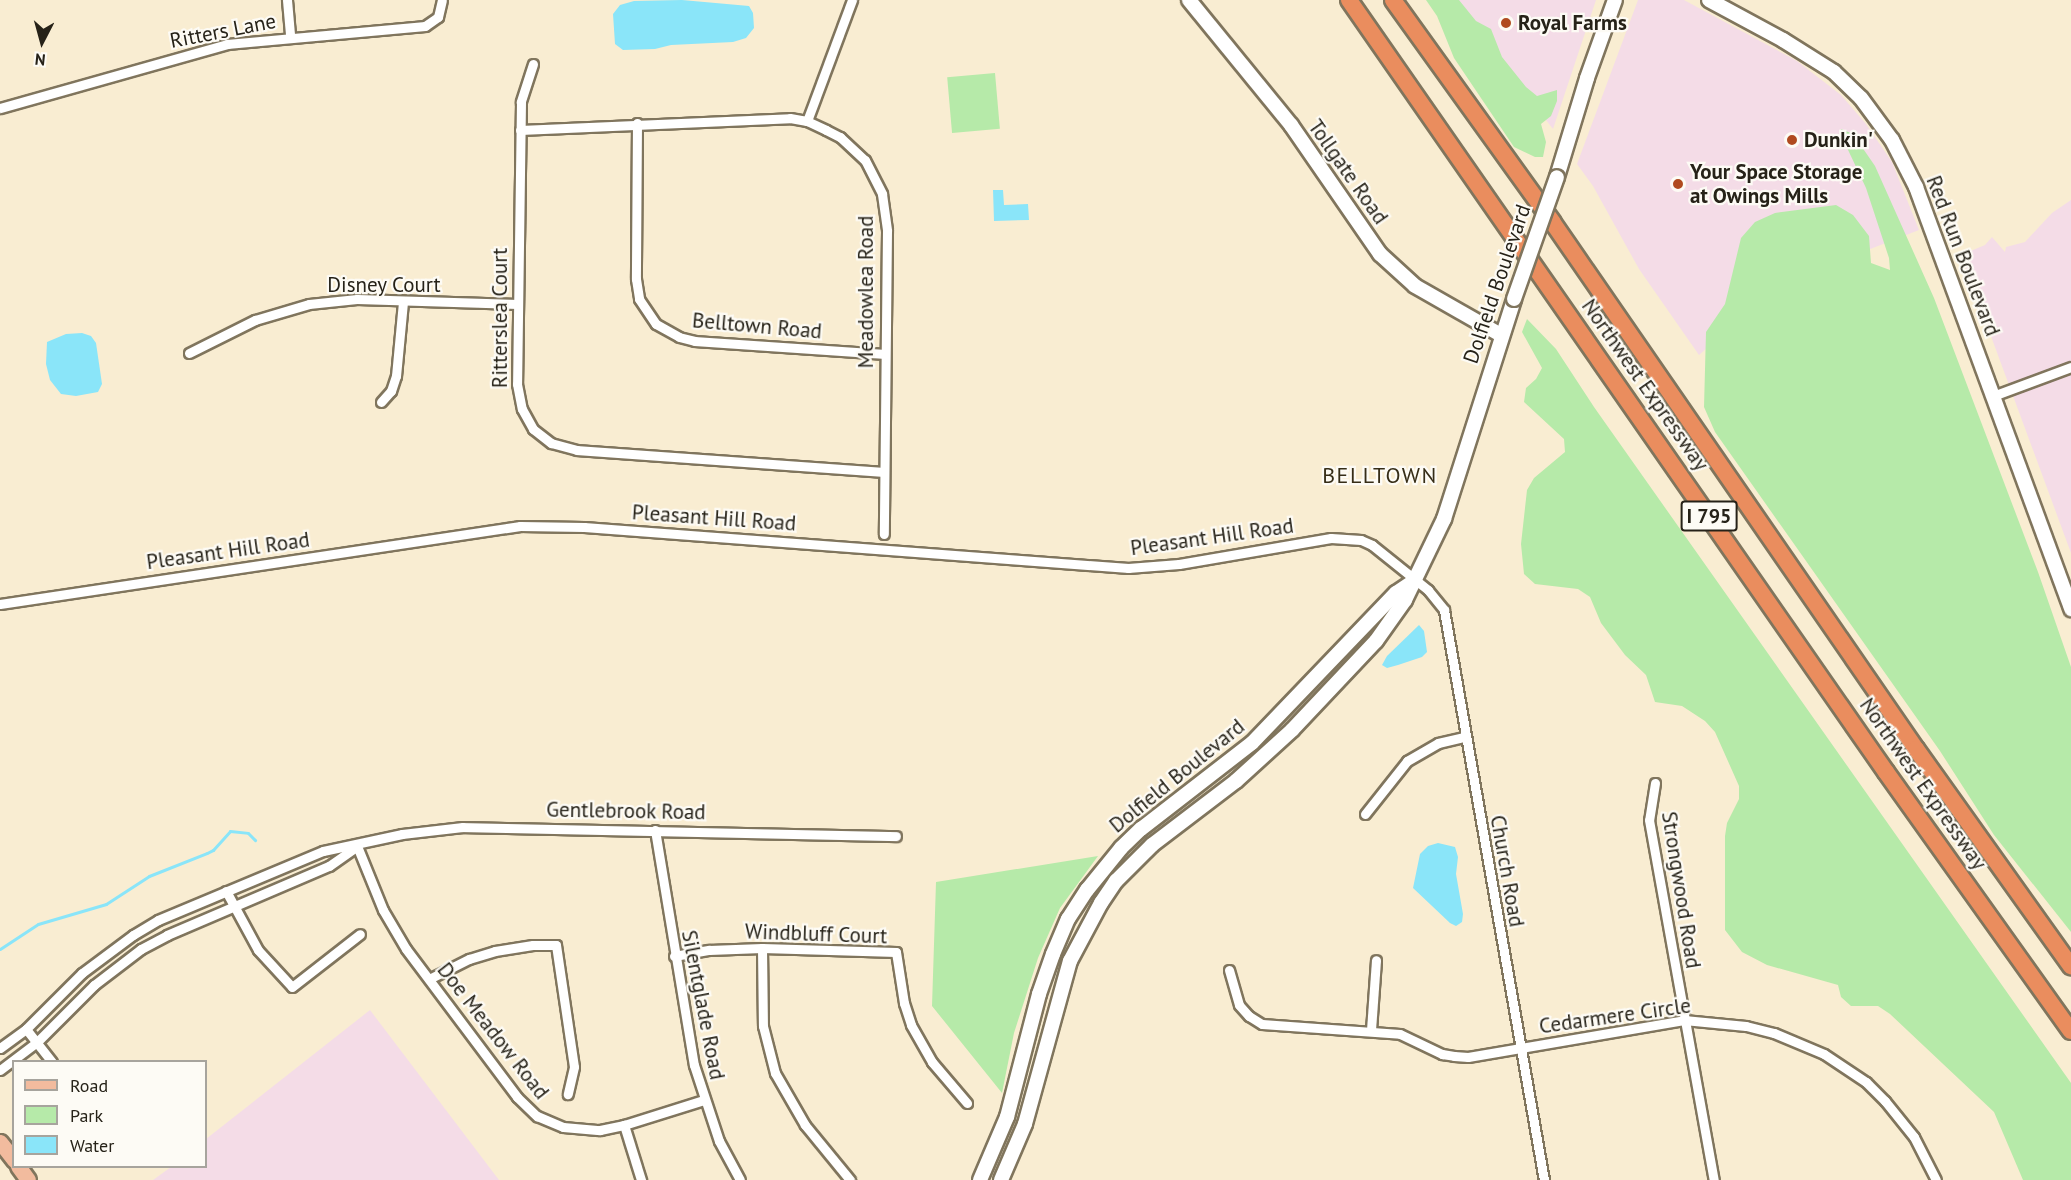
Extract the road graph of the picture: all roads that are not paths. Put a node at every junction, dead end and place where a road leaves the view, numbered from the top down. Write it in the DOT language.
graph roads {
  1 [pos="286,0"];
  2 [pos="442,0"];
  3 [pos="852,0"];
  4 [pos="1189,0"];
  5 [pos="1349,0"];
  6 [pos="1393,0"];
  7 [pos="1615,0"];
  8 [pos="1709,0"];
  9 [pos="290,36"];
  10 [pos="533,64"];
  11 [pos="0,108"];
  12 [pos="807,121"];
  13 [pos="637,123"];
  14 [pos="520,130"];
  15 [pos="403,302"];
  16 [pos="518,304"];
  17 [pos="1501,335"];
  18 [pos="189,354"];
  19 [pos="885,354"];
  20 [pos="2071,367"];
  21 [pos="1993,396"];
  22 [pos="381,402"];
  23 [pos="883,472"];
  24 [pos="884,534"];
  25 [pos="1415,580"];
  26 [pos="0,604"];
  27 [pos="2071,609"];
  28 [pos="1464,737"];
  29 [pos="1655,783"];
  30 [pos="1365,814"];
  31 [pos="655,830"];
  32 [pos="896,836"];
  33 [pos="357,846"];
  34 [pos="226,891"];
  35 [pos="234,907"];
  36 [pos="360,934"];
  37 [pos="762,948"];
  38 [pos="674,956"];
  39 [pos="1376,960"];
  40 [pos="2071,966"];
  41 [pos="1229,970"];
  42 [pos="429,979"];
  43 [pos="1684,1020"];
  44 [pos="26,1029"];
  45 [pos="1371,1030"];
  46 [pos="2071,1031"];
  47 [pos="37,1042"];
  48 [pos="0,1048"];
  49 [pos="1521,1048"];
  50 [pos="13,1060"];
  51 [pos="50,1060"];
  52 [pos="12,1061"];
  53 [pos="0,1070"];
  54 [pos="568,1094"];
  55 [pos="704,1100"];
  56 [pos="967,1103"];
  57 [pos="624,1125"];
  58 [pos="0,1142"];
  59 [pos="12,1157"];
  60 [pos="19,1168"];
  61 [pos="28,1180"];
  62 [pos="641,1180"];
  63 [pos="740,1180"];
  64 [pos="850,1180"];
  65 [pos="980,1180"];
  66 [pos="1001,1180"];
  67 [pos="1544,1180"];
  68 [pos="1714,1180"];
  69 [pos="1936,1180"];
  1 -- 9 [label="street"];
  2 -- 9 [label="street, Ritters Lane"];
  3 -- 12 [label="street"];
  4 -- 17 [label="main road, Tollgate Road"];
  5 -- 46 [label="highway, Northwest Expressway / I 795"];
  6 -- 40 [label="highway, Northwest Expressway / I 795"];
  7 -- 17 [label="main road, Dolfield Boulevard, bridge"];
  8 -- 21 [label="main road, Red Run Boulevard"];
  9 -- 11 [label="street, Ritters Lane"];
  10 -- 14 [label="street, Ritterslea Court"];
  12 -- 13 [label="street, Meadowlea Road"];
  12 -- 19 [label="street, Meadowlea Road"];
  13 -- 14 [label="street, Meadowlea Road"];
  13 -- 19 [label="street, Belltown Road"];
  14 -- 16 [label="street, Ritterslea Court"];
  15 -- 16 [label="street, Disney Court"];
  15 -- 18 [label="street, Disney Court"];
  15 -- 22 [label="street"];
  16 -- 23 [label="street, Ritterslea Court"];
  17 -- 25 [label="main road, Dolfield Boulevard"];
  19 -- 23 [label="street, Meadowlea Road"];
  20 -- 21 [label="street"];
  21 -- 27 [label="main road, Red Run Boulevard"];
  23 -- 24 [label="street, Meadowlea Road"];
  25 -- 26 [label="street, Pleasant Hill Road"];
  25 -- 28 [label="street, Church Road"];
  25 -- 65 [label="main road, Dolfield Boulevard"];
  25 -- 66 [label="main road, Dolfield Boulevard"];
  28 -- 30 [label="street"];
  28 -- 49 [label="street, Church Road"];
  29 -- 43 [label="street, Strongwood Road"];
  31 -- 32 [label="street, Gentlebrook Road"];
  31 -- 33 [label="street, Gentlebrook Road"];
  31 -- 38 [label="street, Silentglade Road"];
  33 -- 34 [label="street, Gentlebrook Road"];
  33 -- 35 [label="street, Gentlebrook Road"];
  33 -- 42 [label="street, Doe Meadow Road"];
  34 -- 35 [label="street"];
  34 -- 44 [label="street, Gentlebrook Road"];
  35 -- 36 [label="street"];
  35 -- 47 [label="street, Gentlebrook Road"];
  37 -- 38 [label="street, Windbluff Court"];
  37 -- 56 [label="street, Windbluff Court"];
  37 -- 64 [label="street"];
  38 -- 55 [label="street, Silentglade Road"];
  39 -- 45 [label="street"];
  41 -- 45 [label="street, Cedarmere Circle"];
  42 -- 54 [label="street"];
  42 -- 57 [label="street, Doe Meadow Road"];
  43 -- 49 [label="street, Cedarmere Circle"];
  43 -- 68 [label="street, Strongwood Road"];
  43 -- 69 [label="street, Cedarmere Circle"];
  44 -- 47 [label="street"];
  44 -- 48 [label="street, Gentlebrook Road"];
  45 -- 49 [label="street, Cedarmere Circle"];
  47 -- 50 [label="street, Gentlebrook Road"];
  47 -- 51 [label="street"];
  49 -- 67 [label="street, Church Road"];
  52 -- 53 [label="street, Gentlebrook Road"];
  55 -- 57 [label="street, Doe Meadow Road"];
  55 -- 63 [label="street, Silentglade Road"];
  57 -- 62 [label="street"];
  58 -- 59 [label="main road"];
  60 -- 61 [label="main road"];
}
